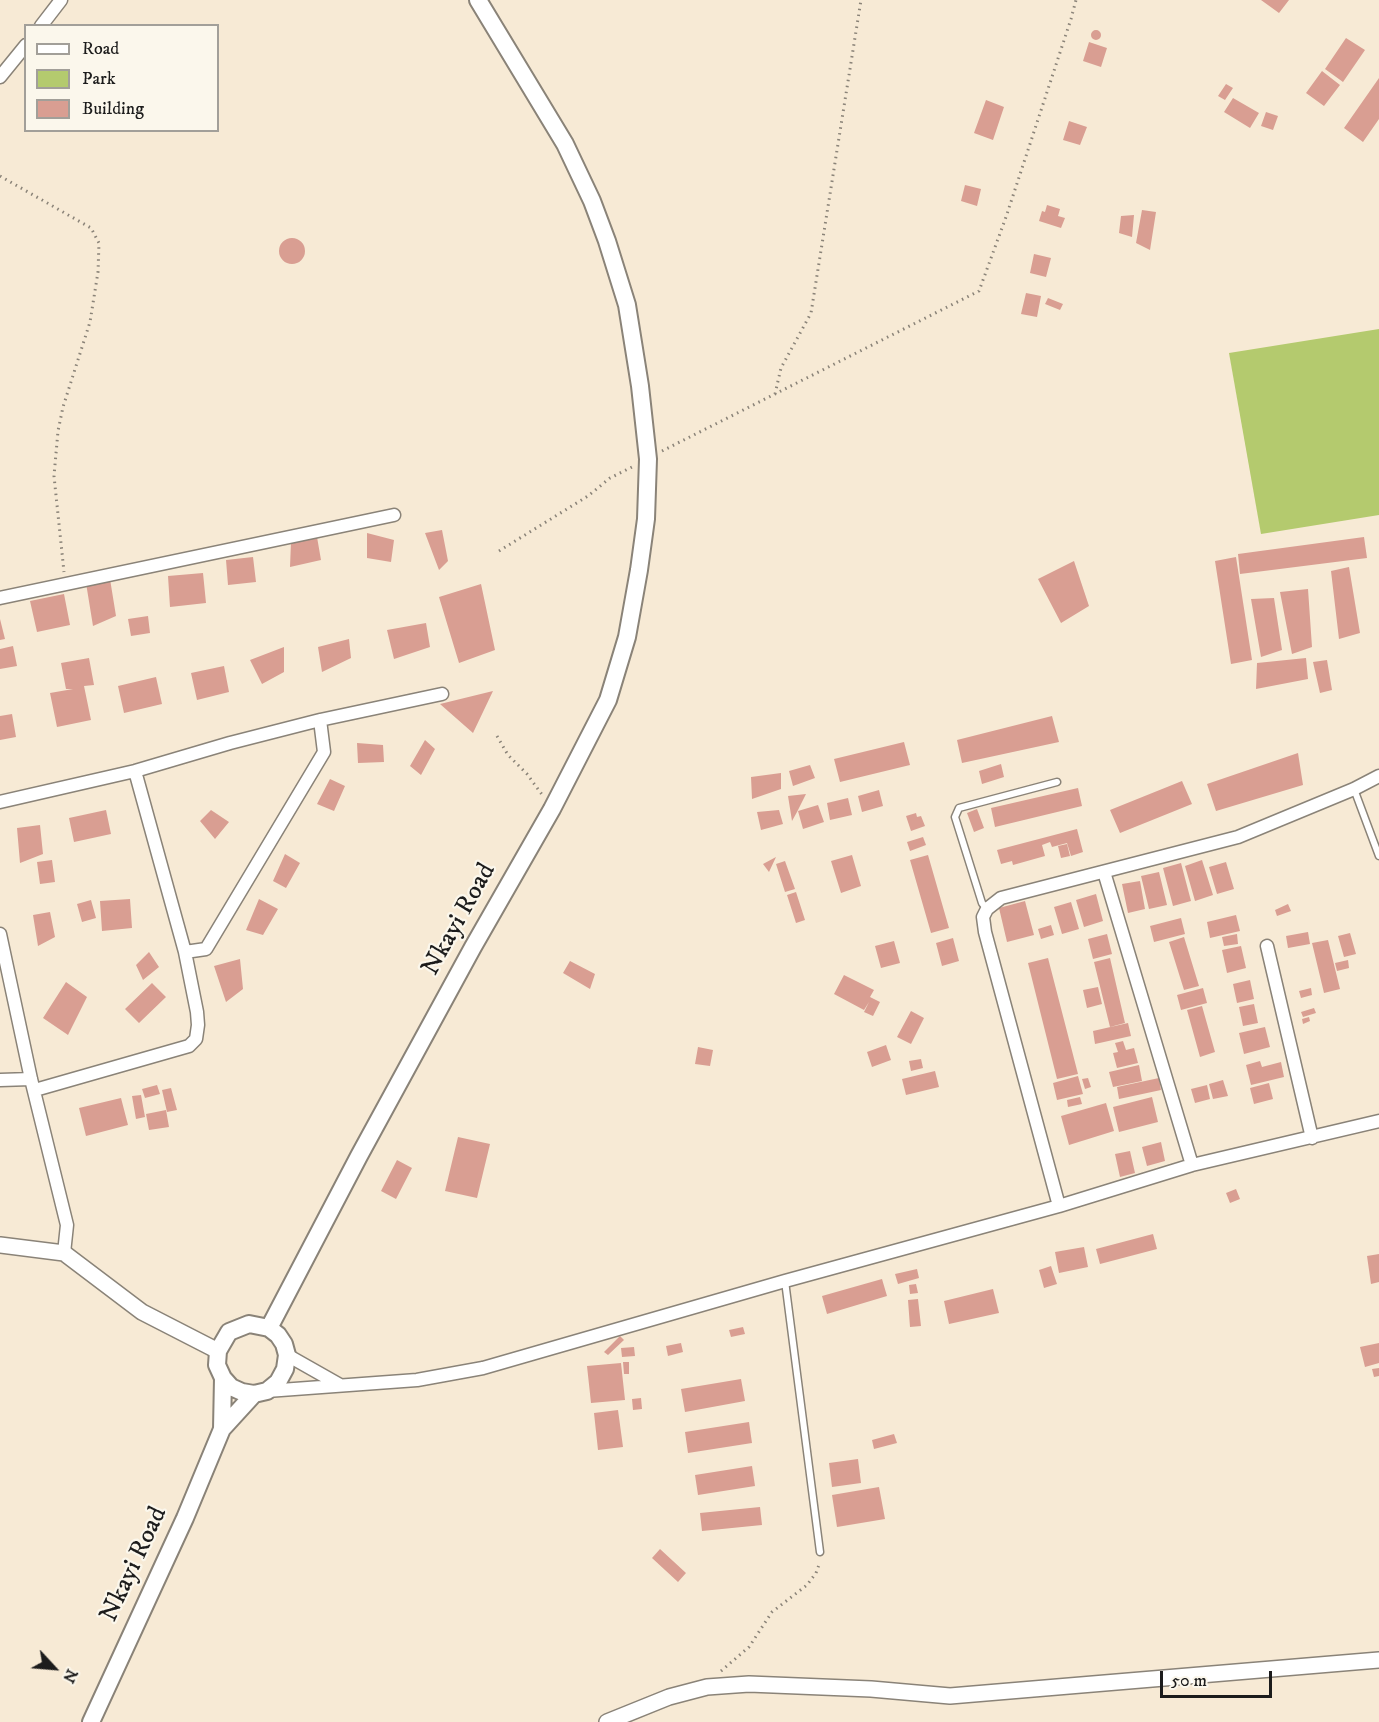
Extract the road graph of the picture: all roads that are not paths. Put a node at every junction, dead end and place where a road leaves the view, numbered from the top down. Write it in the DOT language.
graph roads {
  1 [pos="61,0"];
  2 [pos="478,0"];
  3 [pos="43,24"];
  4 [pos="24,47"];
  5 [pos="0,77"];
  6 [pos="394,515"];
  7 [pos="0,598"];
  8 [pos="442,694"];
  9 [pos="320,720"];
  10 [pos="135,771"];
  11 [pos="1379,776"];
  12 [pos="1057,782"];
  13 [pos="1354,789"];
  14 [pos="0,802"];
  15 [pos="1379,856"];
  16 [pos="1104,872"];
  17 [pos="987,909"];
  18 [pos="0,934"];
  19 [pos="1267,946"];
  20 [pos="185,952"];
  21 [pos="0,1080"];
  22 [pos="33,1084"];
  23 [pos="1379,1121"];
  24 [pos="1312,1138"];
  25 [pos="1192,1165"];
  26 [pos="1059,1206"];
  27 [pos="0,1245"];
  28 [pos="64,1253"];
  29 [pos="785,1281"];
  30 [pos="269,1328"];
  31 [pos="218,1351"];
  32 [pos="287,1355"];
  33 [pos="223,1378"];
  34 [pos="341,1385"];
  35 [pos="260,1392"];
  36 [pos="222,1429"];
  37 [pos="820,1552"];
  38 [pos="1379,1660"];
  39 [pos="91,1722"];
  40 [pos="607,1722"];
  1 -- 3 [label="street"];
  2 -- 30 [label="main road, Nkayi Road"];
  4 -- 5 [label="street"];
  6 -- 7 [label="street"];
  8 -- 9 [label="street"];
  9 -- 10 [label="street"];
  9 -- 20 [label="street"];
  10 -- 14 [label="street"];
  10 -- 20 [label="street"];
  11 -- 13 [label="street"];
  12 -- 17 [label="lane"];
  13 -- 15 [label="lane"];
  13 -- 16 [label="street"];
  16 -- 17 [label="street"];
  16 -- 25 [label="street"];
  17 -- 26 [label="street"];
  18 -- 22 [label="street"];
  19 -- 24 [label="street"];
  20 -- 22 [label="street"];
  21 -- 22 [label="street"];
  22 -- 28 [label="street"];
  23 -- 24 [label="street"];
  24 -- 25 [label="street"];
  25 -- 26 [label="street"];
  26 -- 29 [label="street"];
  27 -- 28 [label="street"];
  28 -- 31 [label="street"];
  29 -- 34 [label="street"];
  29 -- 37 [label="lane"];
  30 -- 31 [label="main road"];
  30 -- 32 [label="main road"];
  31 -- 33 [label="main road, Nkayi Road"];
  32 -- 34 [label="street"];
  32 -- 35 [label="main road, Nkayi Road"];
  33 -- 35 [label="main road"];
  33 -- 36 [label="main road, Nkayi Road"];
  34 -- 35 [label="street"];
  35 -- 36 [label="main road, Nkayi Road"];
  36 -- 39 [label="main road, Nkayi Road"];
  38 -- 40 [label="street"];
}
